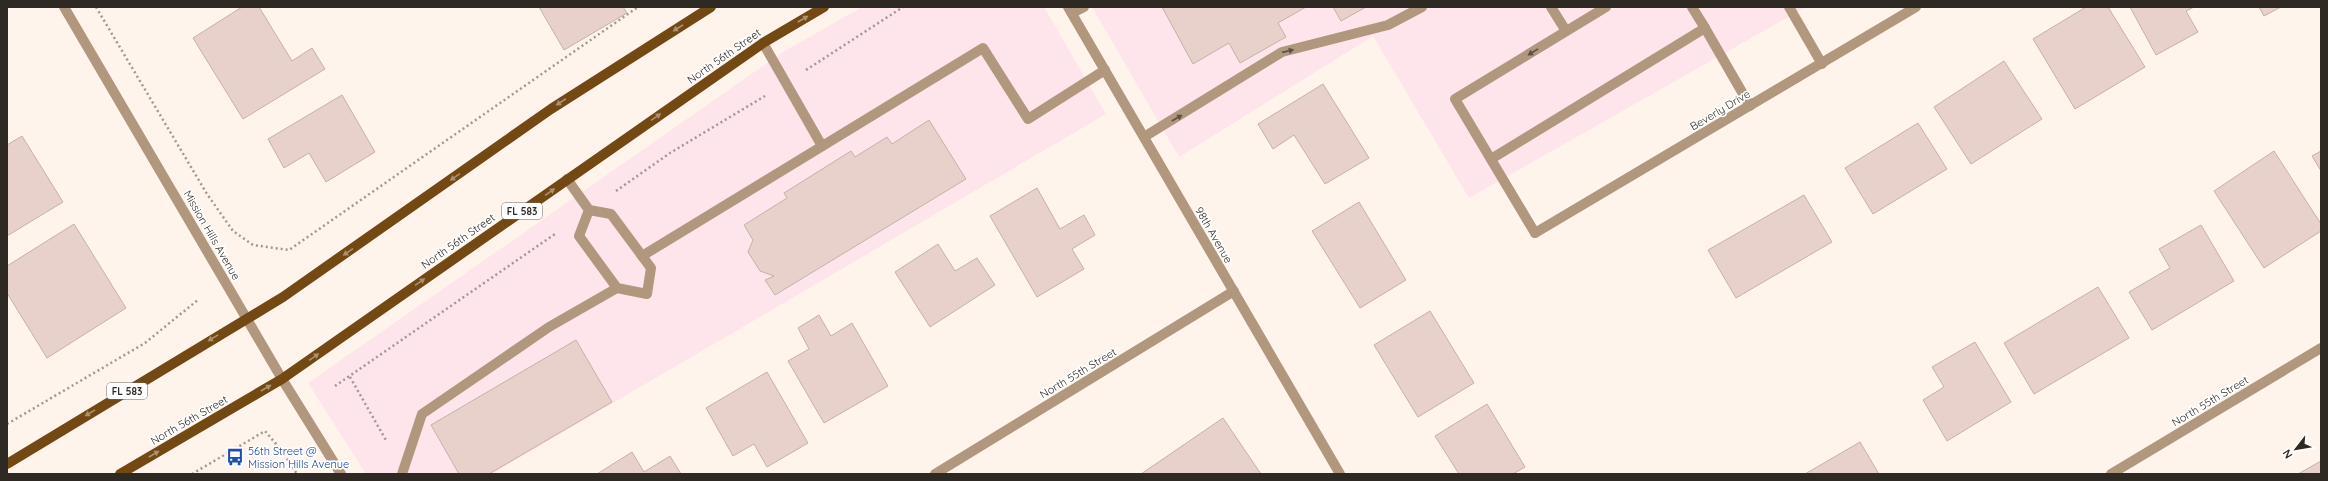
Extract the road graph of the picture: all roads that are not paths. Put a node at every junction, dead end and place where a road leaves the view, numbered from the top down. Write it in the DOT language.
graph roads {
  1 [pos="64,7"];
  2 [pos="711,7"];
  3 [pos="824,7"];
  4 [pos="1084,7"];
  5 [pos="1422,7"];
  6 [pos="1551,7"];
  7 [pos="1606,7"];
  8 [pos="1692,7"];
  9 [pos="1789,7"];
  10 [pos="1916,7"];
  11 [pos="1070,10"];
  12 [pos="1705,28"];
  13 [pos="1566,31"];
  14 [pos="762,43"];
  15 [pos="1822,64"];
  16 [pos="1105,70"];
  17 [pos="1750,106"];
  18 [pos="1144,137"];
  19 [pos="822,146"];
  20 [pos="1491,159"];
  21 [pos="567,179"];
  22 [pos="589,210"];
  23 [pos="642,256"];
  24 [pos="617,288"];
  25 [pos="1234,292"];
  26 [pos="246,318"];
  27 [pos="2321,348"];
  28 [pos="282,379"];
  29 [pos="7,464"];
  30 [pos="403,473"];
  31 [pos="120,474"];
  32 [pos="341,474"];
  33 [pos="935,474"];
  34 [pos="1340,474"];
  35 [pos="2111,474"];
  1 -- 26 [label="street, Mission Hills Avenue"];
  2 -- 26 [label="main road, FL 583, one-way"];
  14 -- 3 [label="main road, North 56th Street / FL 583, one-way"];
  4 -- 11 [label="street"];
  18 -- 5 [label="street, one-way"];
  6 -- 13 [label="street"];
  7 -- 13 [label="street"];
  8 -- 12 [label="street"];
  9 -- 15 [label="street"];
  10 -- 15 [label="street, Beverly Drive"];
  11 -- 16 [label="street, 98th Avenue"];
  12 -- 17 [label="street"];
  12 -- 20 [label="street"];
  13 -- 20 [label="street, one-way"];
  14 -- 19 [label="street"];
  21 -- 14 [label="main road, North 56th Street / FL 583, one-way"];
  15 -- 17 [label="street, Beverly Drive"];
  16 -- 18 [label="street, 98th Avenue"];
  16 -- 19 [label="street"];
  17 -- 20 [label="street, Beverly Drive"];
  18 -- 25 [label="street, 98th Avenue"];
  19 -- 23 [label="street"];
  21 -- 22 [label="street"];
  28 -- 21 [label="main road, North 56th Street / FL 583, one-way"];
  22 -- 23 [label="street"];
  22 -- 24 [label="street"];
  23 -- 24 [label="street"];
  24 -- 30 [label="street"];
  25 -- 33 [label="street, North 55th Street"];
  25 -- 34 [label="street, 98th Avenue"];
  26 -- 28 [label="street, Mission Hills Avenue"];
  26 -- 29 [label="main road, FL 583, one-way"];
  27 -- 35 [label="street, North 55th Street"];
  31 -- 28 [label="main road, North 56th Street / FL 583, one-way"];
  28 -- 32 [label="street, Mission Hills Avenue"];
}
